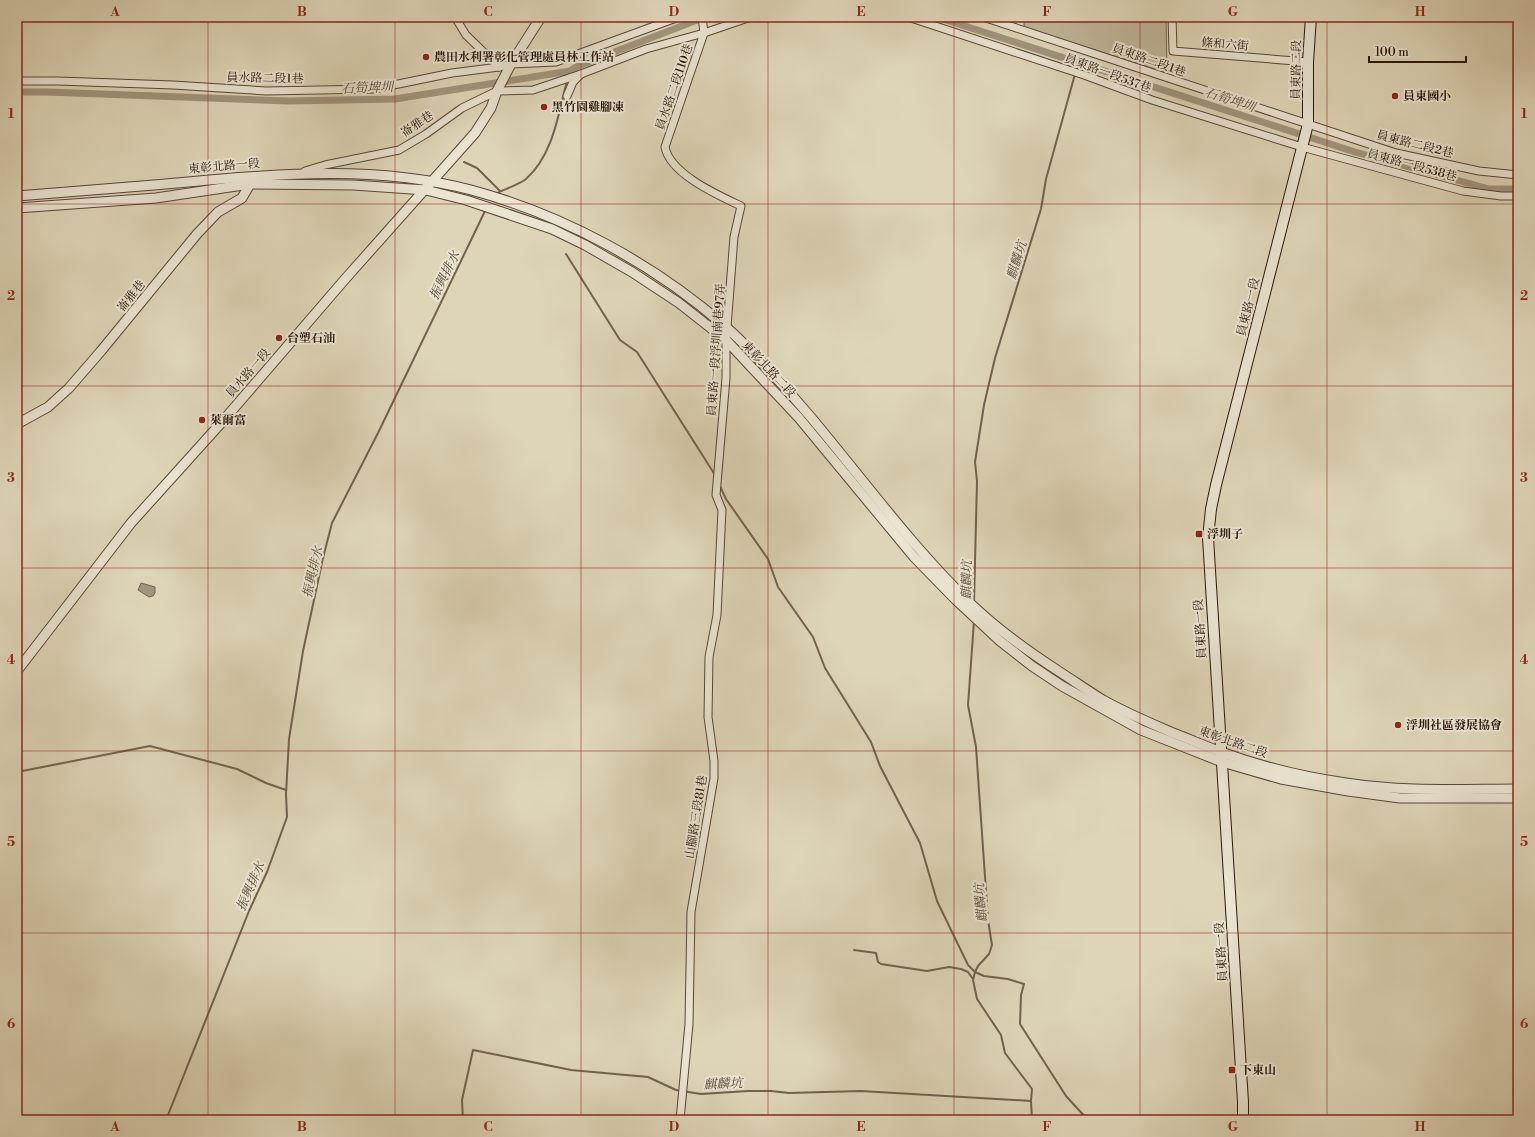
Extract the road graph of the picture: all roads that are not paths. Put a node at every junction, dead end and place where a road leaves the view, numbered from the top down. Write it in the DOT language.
graph roads {
  1 [pos="456,17"];
  2 [pos="541,17"];
  3 [pos="678,17"];
  4 [pos="702,17"];
  5 [pos="751,17"];
  6 [pos="908,17"];
  7 [pos="983,17"];
  8 [pos="1172,17"];
  9 [pos="1311,17"];
  10 [pos="704,33"];
  11 [pos="1308,62"];
  12 [pos="511,64"];
  13 [pos="499,67"];
  14 [pos="581,74"];
  15 [pos="17,82"];
  16 [pos="497,91"];
  17 [pos="567,96"];
  18 [pos="1308,124"];
  19 [pos="1302,147"];
  20 [pos="299,173"];
  21 [pos="1518,175"];
  22 [pos="251,180"];
  23 [pos="432,181"];
  24 [pos="426,190"];
  25 [pos="17,196"];
  26 [pos="1518,196"];
  27 [pos="741,206"];
  28 [pos="17,208"];
  29 [pos="727,328"];
  30 [pos="726,340"];
  31 [pos="17,424"];
  32 [pos="716,495"];
  33 [pos="973,612"];
  34 [pos="17,671"];
  35 [pos="1222,757"];
  36 [pos="1518,789"];
  37 [pos="1518,798"];
  38 [pos="680,1120"];
  39 [pos="1243,1120"];
  1 -- 13 [label="street"];
  2 -- 12 [label="street, 員水路一段"];
  3 -- 12 [label="street"];
  4 -- 10 [label="street"];
  5 -- 10 [label="street"];
  6 -- 19 [label="street, 員東路一段537巷"];
  7 -- 18 [label="street, 員東路二段1巷"];
  8 -- 11 [label="street, 條和六街"];
  9 -- 11 [label="main road, 員東路二段"];
  10 -- 14 [label="street"];
  10 -- 27 [label="street, 員水路二段110巷"];
  11 -- 18 [label="main road, 員東路二段"];
  12 -- 13 [label="street, 員水路二段1巷"];
  12 -- 16 [label="street, 員水路一段"];
  13 -- 15 [label="street, 員水路二段1巷"];
  14 -- 16 [label="street"];
  14 -- 17 [label="street"];
  16 -- 20 [label="street, 崙雅巷"];
  16 -- 23 [label="street, 員水路一段"];
  18 -- 19 [label="main road, 員東路二段"];
  18 -- 21 [label="street, 員東路二段2巷"];
  19 -- 26 [label="street, 員東路一段538巷"];
  19 -- 35 [label="main road, 員東路一段"];
  20 -- 22 [label="street, 東彰北路一段"];
  20 -- 23 [label="street, 東彰北路一段"];
  22 -- 24 [label="street, 東彰北路一段"];
  22 -- 25 [label="street, 東彰北路一段"];
  22 -- 28 [label="street, 東彰北路一段"];
  22 -- 31 [label="street, 崙雅巷"];
  23 -- 24 [label="street, 員水路一段"];
  23 -- 29 [label="street, 東彰北路二段"];
  24 -- 30 [label="street, 東彰北路二段"];
  24 -- 34 [label="street, 員水路一段"];
  27 -- 29 [label="street, 員東路一段浮圳南巷97弄"];
  29 -- 30 [label="street, 員東路一段浮圳南巷97弄"];
  29 -- 33 [label="street, 東彰北路二段"];
  30 -- 32 [label="street, 員東路一段浮圳南巷97弄"];
  30 -- 33 [label="street, 東彰北路二段"];
  32 -- 38 [label="street, 山腳路三段81巷"];
  33 -- 35 [label="street, 東彰北路二段"];
  35 -- 36 [label="street, 東彰北路二段"];
  35 -- 37 [label="street, 東彰北路二段"];
  35 -- 39 [label="main road, 員東路一段"];
}
